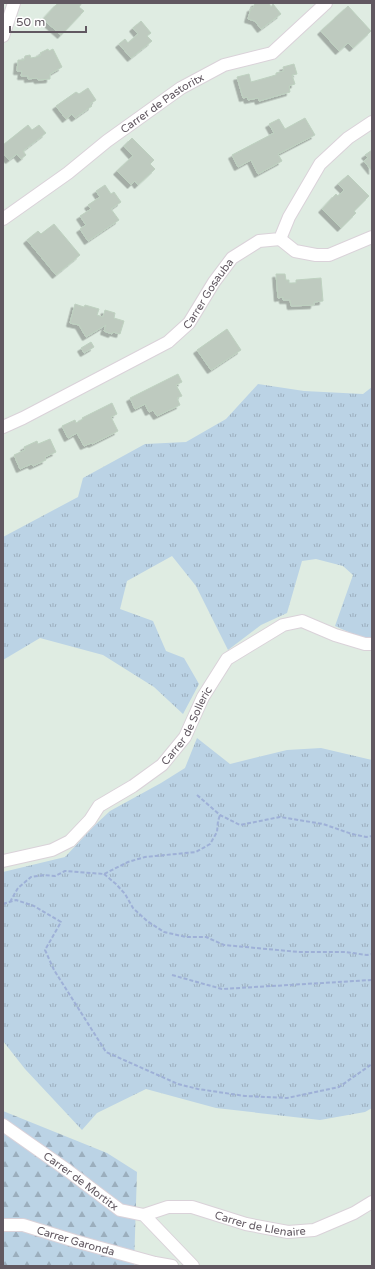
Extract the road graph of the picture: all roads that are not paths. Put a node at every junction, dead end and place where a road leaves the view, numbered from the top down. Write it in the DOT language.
graph roads {
  1 [pos="14,3"];
  2 [pos="326,3"];
  3 [pos="3,36"];
  4 [pos="372,122"];
  5 [pos="3,219"];
  6 [pos="372,237"];
  7 [pos="280,240"];
  8 [pos="3,427"];
  9 [pos="372,644"];
  10 [pos="3,860"];
  11 [pos="3,1125"];
  12 [pos="372,1202"];
  13 [pos="144,1214"];
  14 [pos="3,1225"];
  15 [pos="172,1266"];
  16 [pos="193,1266"];
  1 -- 3 [label="street"];
  2 -- 5 [label="street, Carrer de Pastoritx"];
  4 -- 7 [label="street"];
  6 -- 7 [label="street"];
  7 -- 8 [label="street, Carrer Gosauba"];
  9 -- 10 [label="street, Carrer de Solleric"];
  11 -- 13 [label="street, Carrer de Mortitx"];
  12 -- 13 [label="street, Carrer de Llenaire"];
  13 -- 16 [label="street"];
  14 -- 15 [label="street, Carrer Garonda"];
}
